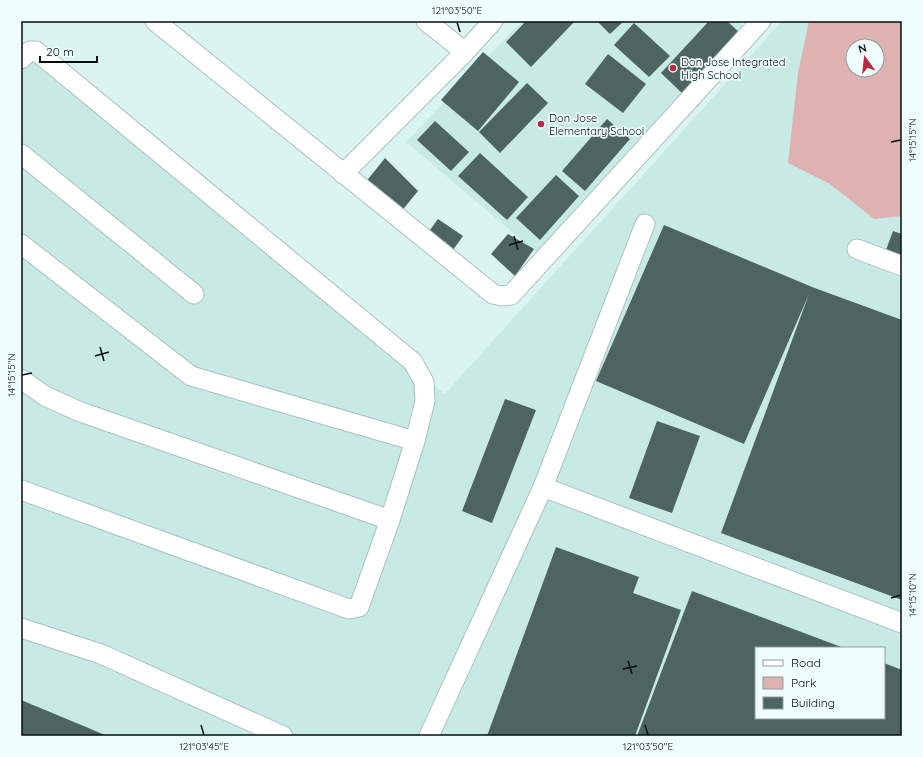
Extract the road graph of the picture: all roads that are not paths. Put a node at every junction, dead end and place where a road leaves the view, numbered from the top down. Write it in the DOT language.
graph roads {
  1 [pos="154,21"];
  2 [pos="426,21"];
  3 [pos="494,21"];
  4 [pos="761,21"];
  5 [pos="465,52"];
  6 [pos="21,59"];
  7 [pos="21,154"];
  8 [pos="343,174"];
  9 [pos="645,224"];
  10 [pos="21,244"];
  11 [pos="857,249"];
  12 [pos="902,266"];
  13 [pos="194,294"];
  14 [pos="21,379"];
  15 [pos="415,441"];
  16 [pos="543,487"];
  17 [pos="21,490"];
  18 [pos="390,520"];
  19 [pos="902,623"];
  20 [pos="21,628"];
  21 [pos="283,736"];
  22 [pos="429,736"];
  1 -- 8 [label="street"];
  2 -- 5 [label="street"];
  3 -- 5 [label="street"];
  4 -- 8 [label="street"];
  5 -- 8 [label="street"];
  6 -- 15 [label="street"];
  7 -- 13 [label="street"];
  9 -- 16 [label="street"];
  10 -- 15 [label="street"];
  11 -- 12 [label="street"];
  14 -- 18 [label="street"];
  15 -- 18 [label="street"];
  16 -- 19 [label="street"];
  16 -- 22 [label="street"];
  17 -- 18 [label="street"];
  20 -- 21 [label="street"];
}
